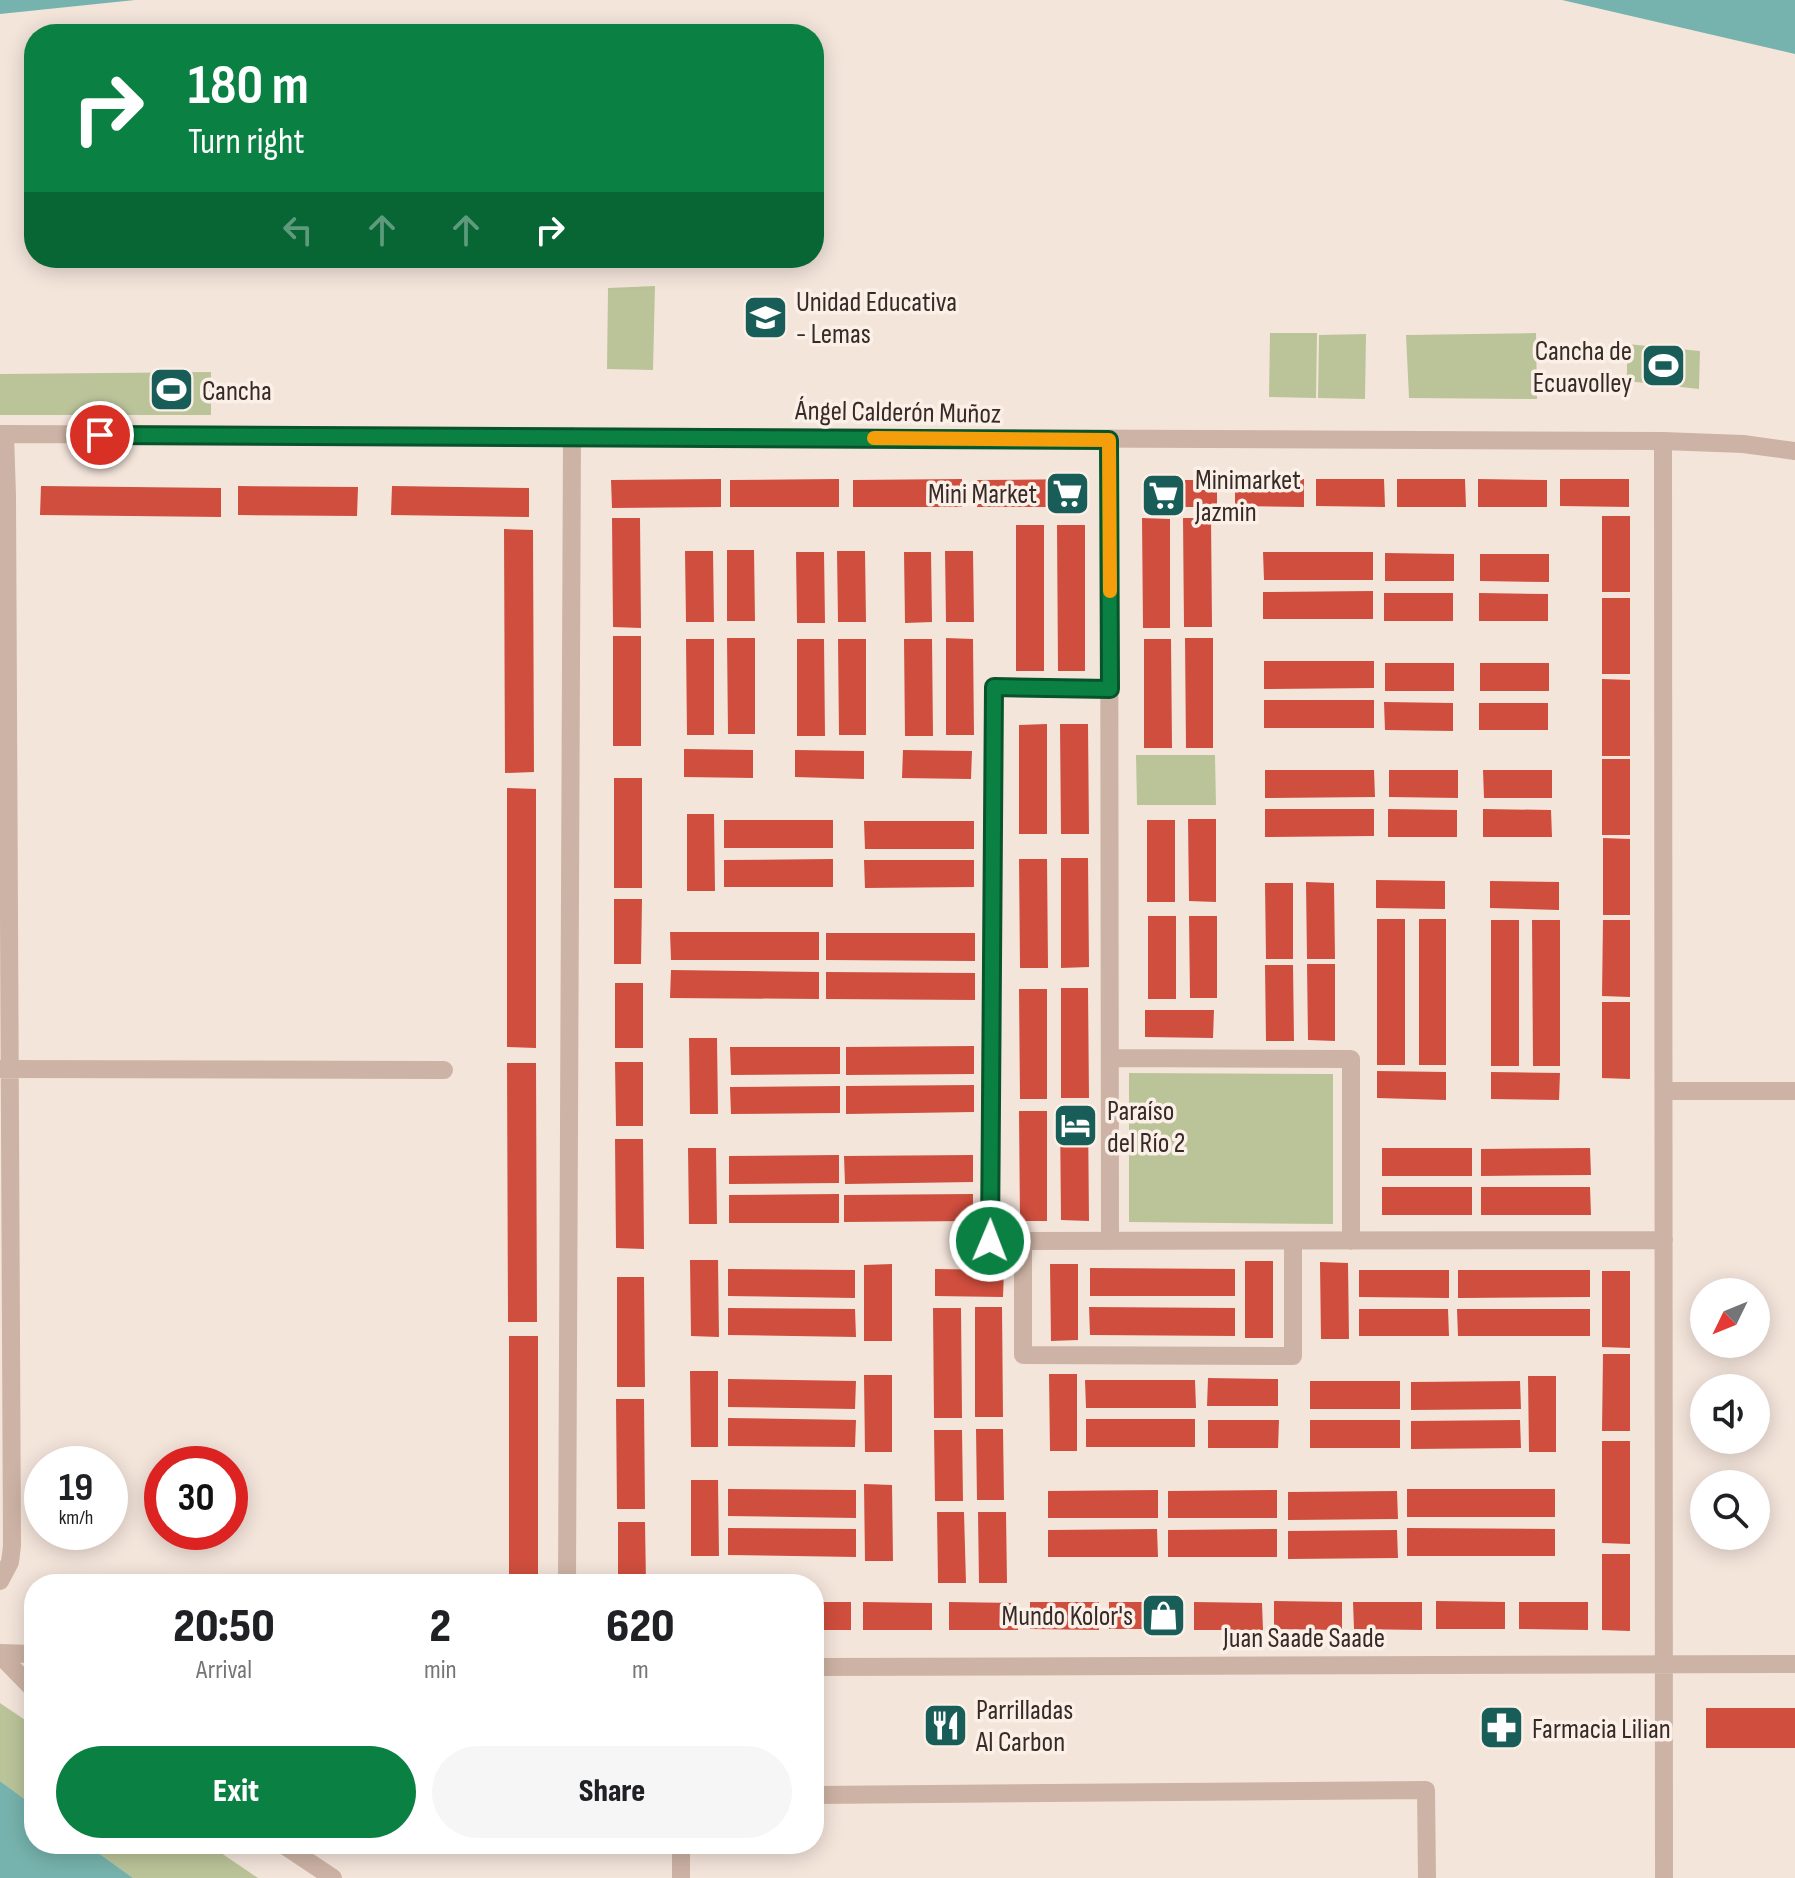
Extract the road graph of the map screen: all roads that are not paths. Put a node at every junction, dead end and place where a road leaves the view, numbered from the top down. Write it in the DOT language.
graph roads {
  1 [pos="2,434"];
  2 [pos="572,436"];
  3 [pos="1109,440"];
  4 [pos="1663,441"];
  5 [pos="1795,451"];
  6 [pos="1110,689"];
  7 [pos="4,776"];
  8 [pos="1110,1058"];
  9 [pos="5,1069"];
  10 [pos="444,1070"];
  11 [pos="1665,1091"];
  12 [pos="1795,1091"];
  13 [pos="1664,1240"];
  14 [pos="1023,1241"];
  15 [pos="1110,1241"];
  16 [pos="1293,1241"];
  17 [pos="1351,1241"];
  18 [pos="567,1574"];
  19 [pos="0,1581"];
  20 [pos="0,1654"];
  21 [pos="24,1654"];
  22 [pos="1663,1664"];
  23 [pos="1795,1664"];
  24 [pos="824,1667"];
  25 [pos="24,1679"];
  26 [pos="824,1795"];
  27 [pos="297,1854"];
  28 [pos="681,1854"];
  29 [pos="333,1878"];
  30 [pos="681,1878"];
  31 [pos="1427,1878"];
  32 [pos="1664,1878"];
  1 -- 2 [label="street, Ángel Calderón Muñoz"];
  1 -- 7 [label="street"];
  2 -- 3 [label="street, Ángel Calderón Muñoz"];
  2 -- 18 [label="street"];
  3 -- 4 [label="street, Ángel Calderón Muñoz"];
  3 -- 6 [label="street"];
  4 -- 5 [label="street, Ángel Calderón Muñoz"];
  4 -- 11 [label="street"];
  6 -- 8 [label="street"];
  6 -- 14 [label="street"];
  7 -- 9 [label="street"];
  8 -- 15 [label="street"];
  8 -- 17 [label="street"];
  9 -- 10 [label="street"];
  9 -- 19 [label="street"];
  11 -- 12 [label="street"];
  11 -- 13 [label="street"];
  13 -- 17 [label="street"];
  13 -- 22 [label="street"];
  14 -- 15 [label="street"];
  14 -- 16 [label="street"];
  15 -- 16 [label="street"];
  16 -- 17 [label="street"];
  20 -- 21 [label="street"];
  20 -- 25 [label="street"];
  22 -- 23 [label="street, Juan Saade Saade"];
  22 -- 24 [label="street, Juan Saade Saade"];
  22 -- 32 [label="street"];
  26 -- 31 [label="street"];
  27 -- 29 [label="street"];
  28 -- 30 [label="street"];
}
